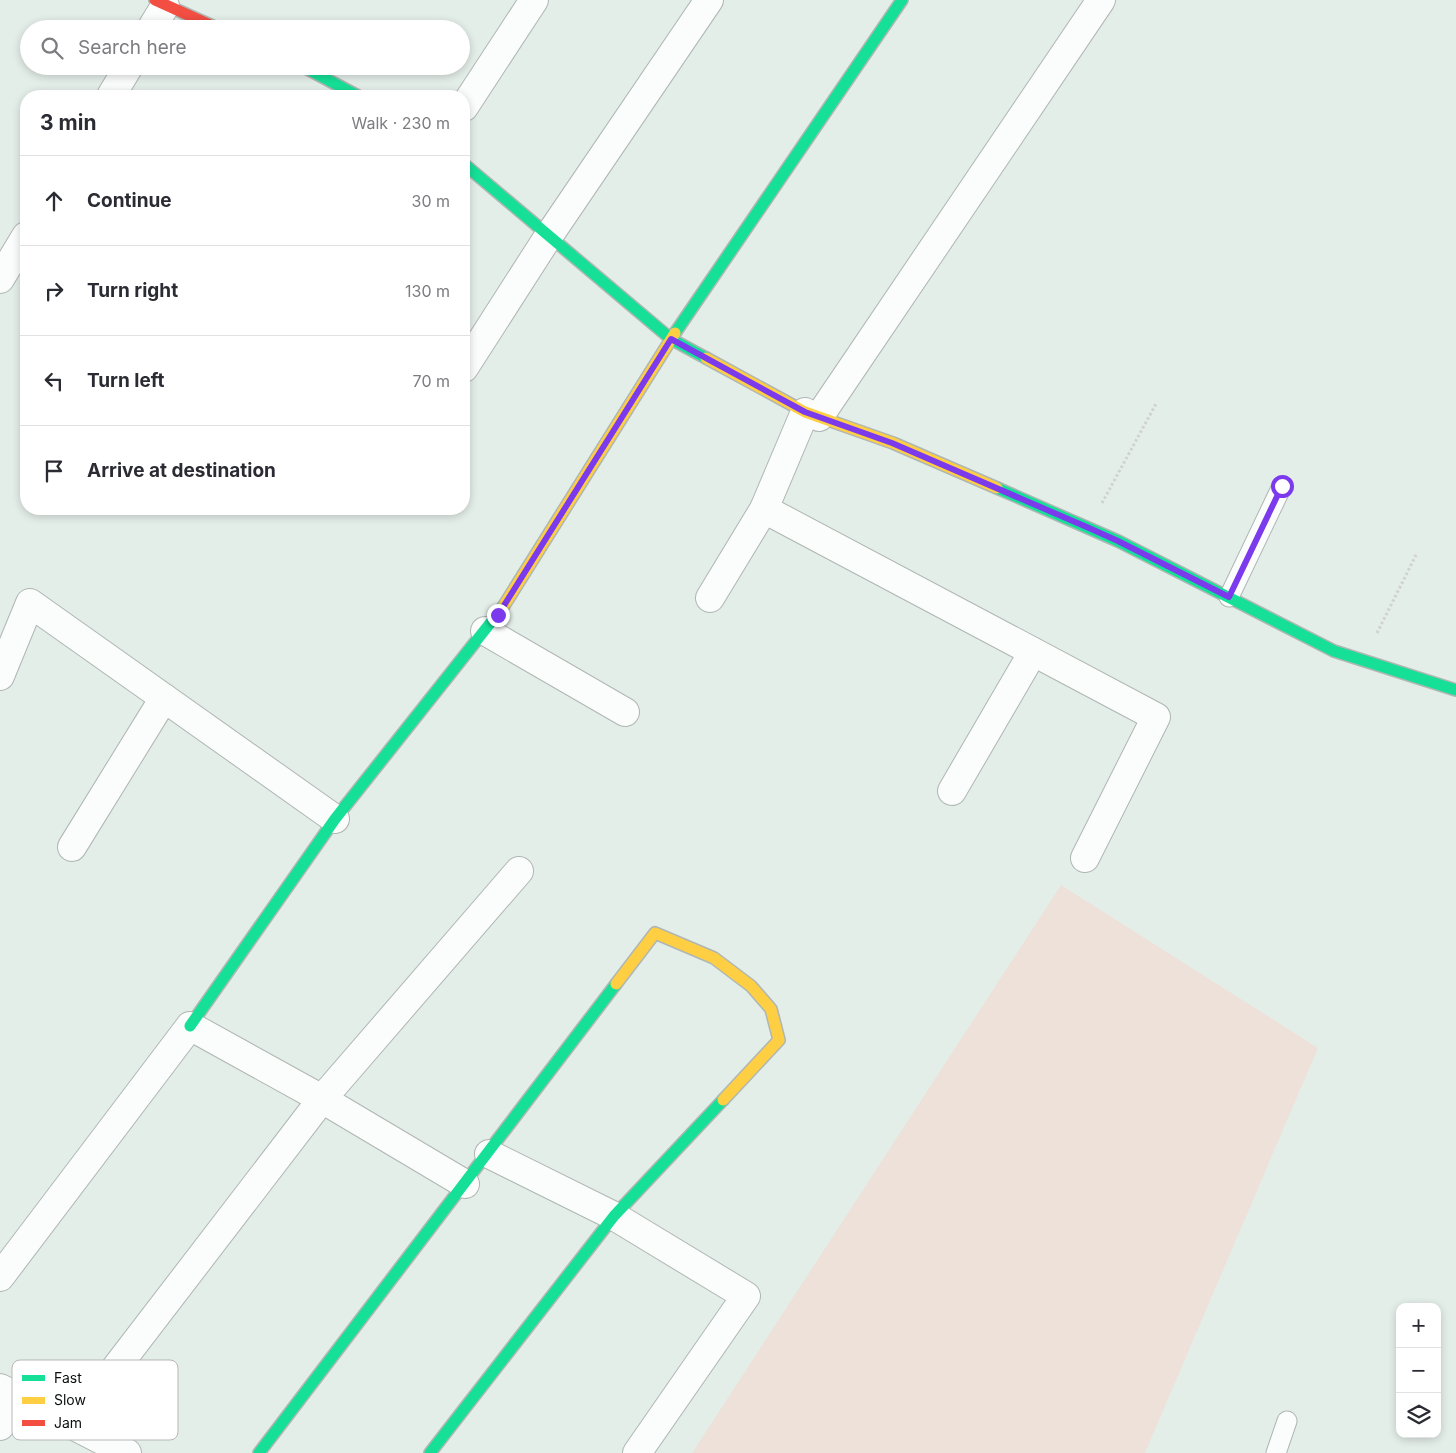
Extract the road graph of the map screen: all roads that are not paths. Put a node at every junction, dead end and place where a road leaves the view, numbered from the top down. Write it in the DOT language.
graph roads {
  1 [pos="534,0"];
  2 [pos="709,0"];
  3 [pos="902,0"];
  4 [pos="1101,0"];
  5 [pos="160,3"];
  6 [pos="154,20"];
  7 [pos="199,20"];
  8 [pos="123,75"];
  9 [pos="319,75"];
  10 [pos="114,90"];
  11 [pos="347,90"];
  12 [pos="470,98"];
  13 [pos="470,169"];
  14 [pos="548,236"];
  15 [pos="20,246"];
  16 [pos="0,279"];
  17 [pos="671,339"];
  18 [pos="470,359"];
  19 [pos="812,414"];
  20 [pos="1282,486"];
  21 [pos="764,510"];
  22 [pos="1229,597"];
  23 [pos="710,598"];
  24 [pos="485,631"];
  25 [pos="1032,652"];
  26 [pos="0,676"];
  27 [pos="1456,690"];
  28 [pos="164,698"];
  29 [pos="626,712"];
  30 [pos="952,791"];
  31 [pos="335,819"];
  32 [pos="72,847"];
  33 [pos="1085,858"];
  34 [pos="519,871"];
  35 [pos="190,1026"];
  36 [pos="322,1099"];
  37 [pos="489,1154"];
  38 [pos="465,1184"];
  39 [pos="614,1216"];
  40 [pos="0,1277"];
  41 [pos="122,1360"];
  42 [pos="7,1392"];
  43 [pos="1287,1422"];
  44 [pos="0,1426"];
  45 [pos="101,1440"];
  46 [pos="127,1453"];
  47 [pos="259,1453"];
  48 [pos="430,1453"];
  49 [pos="637,1453"];
  50 [pos="1276,1453"];
  1 -- 12 [label="street"];
  2 -- 14 [label="street"];
  3 -- 17 [label="street"];
  4 -- 19 [label="street"];
  5 -- 6 [label="street"];
  5 -- 7 [label="street"];
  8 -- 10 [label="street"];
  9 -- 11 [label="street"];
  13 -- 14 [label="street"];
  14 -- 17 [label="street"];
  14 -- 18 [label="street"];
  15 -- 16 [label="street"];
  17 -- 19 [label="street"];
  17 -- 24 [label="street"];
  19 -- 21 [label="street"];
  19 -- 22 [label="street"];
  20 -- 22 [label="lane"];
  21 -- 23 [label="street"];
  21 -- 25 [label="street"];
  22 -- 27 [label="street"];
  24 -- 29 [label="street"];
  24 -- 31 [label="street"];
  25 -- 30 [label="street"];
  25 -- 33 [label="street"];
  26 -- 28 [label="street"];
  28 -- 31 [label="street"];
  28 -- 32 [label="street"];
  31 -- 35 [label="street"];
  34 -- 36 [label="street"];
  35 -- 36 [label="street"];
  35 -- 40 [label="street"];
  36 -- 38 [label="street"];
  36 -- 41 [label="street"];
  37 -- 38 [label="street"];
  37 -- 39 [label="street"];
  37 -- 39 [label="street"];
  38 -- 47 [label="street"];
  39 -- 48 [label="street"];
  39 -- 49 [label="street"];
  42 -- 44 [label="street"];
  43 -- 50 [label="lane"];
  45 -- 46 [label="street"];
}
